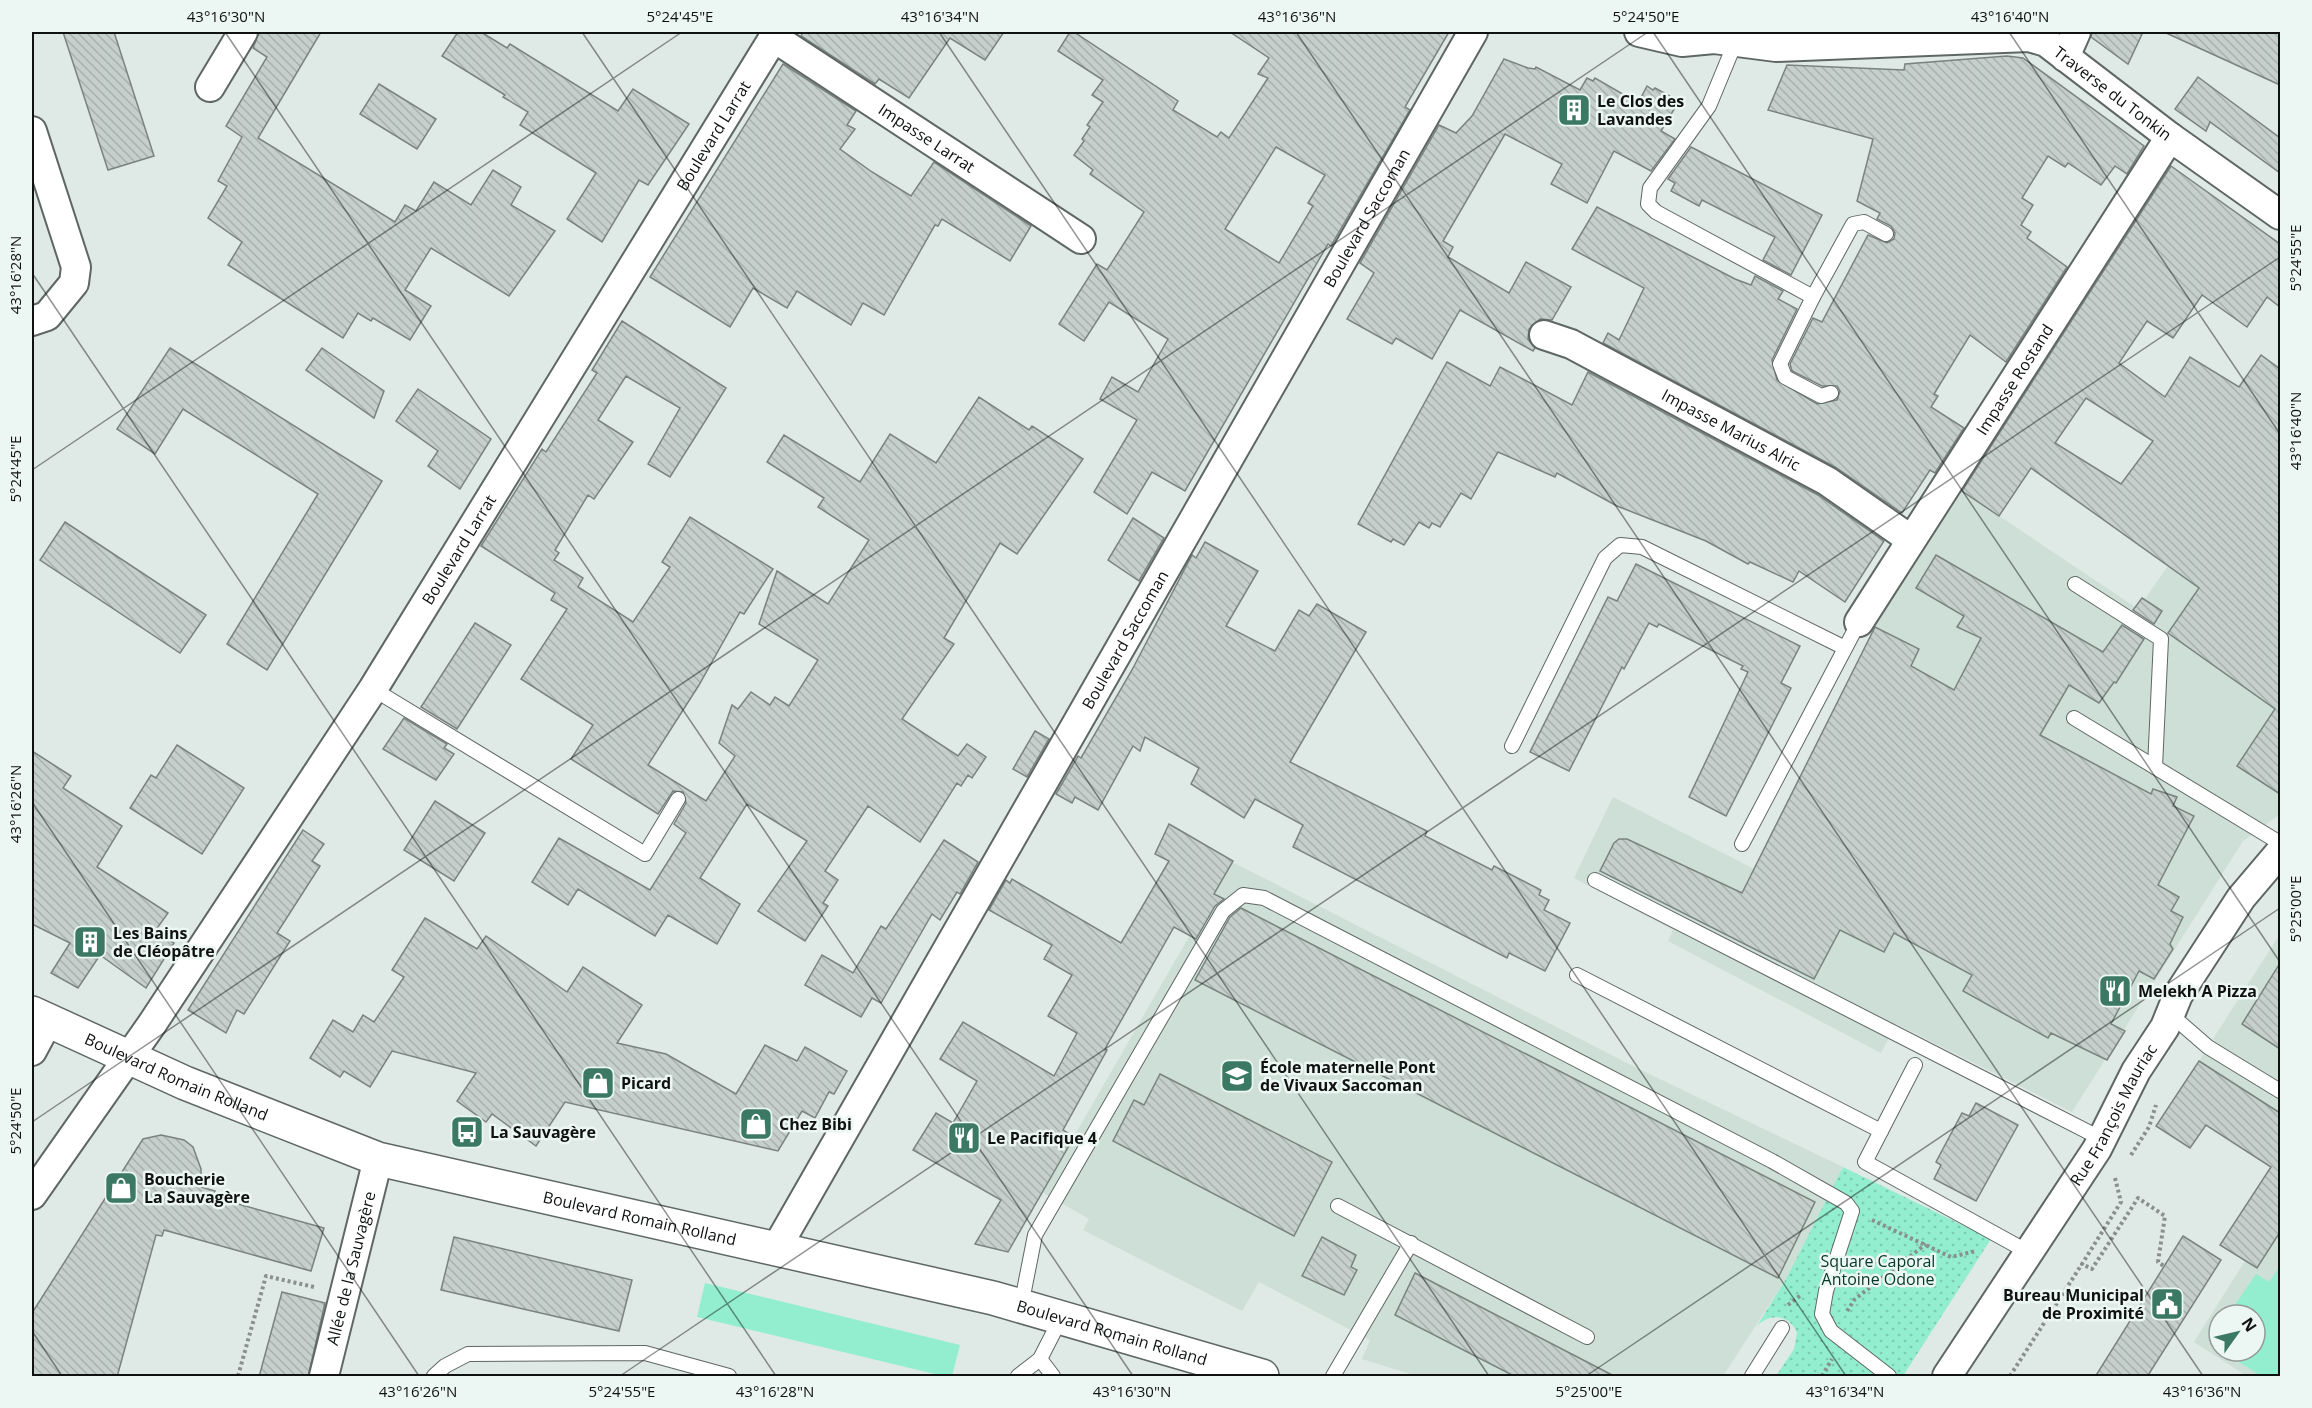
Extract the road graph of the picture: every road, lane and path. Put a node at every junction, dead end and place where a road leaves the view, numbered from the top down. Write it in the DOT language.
graph roads {
  1 [pos="243,32"];
  2 [pos="1473,32"];
  3 [pos="1639,32"];
  4 [pos="775,34"];
  5 [pos="1735,43"];
  6 [pos="2071,44"];
  7 [pos="210,87"];
  8 [pos="32,131"];
  9 [pos="2170,137"];
  10 [pos="2280,215"];
  11 [pos="1886,234"];
  12 [pos="1081,239"];
  13 [pos="1813,297"];
  14 [pos="32,321"];
  15 [pos="1544,335"];
  16 [pos="1831,393"];
  17 [pos="1910,539"];
  18 [pos="2075,584"];
  19 [pos="1859,622"];
  20 [pos="1845,648"];
  21 [pos="373,689"];
  22 [pos="2074,718"];
  23 [pos="1512,746"];
  24 [pos="2155,767"];
  25 [pos="678,799"];
  26 [pos="2280,843"];
  27 [pos="1742,844"];
  28 [pos="2280,852"];
  29 [pos="1595,880"];
  30 [pos="1577,975"];
  31 [pos="2170,1014"];
  32 [pos="40,1017"];
  33 [pos="32,1051"];
  34 [pos="127,1058"];
  35 [pos="1915,1065"];
  36 [pos="2280,1091"];
  37 [pos="2158,1099"];
  38 [pos="1881,1131"];
  39 [pos="2102,1139"];
  40 [pos="378,1159"];
  41 [pos="2126,1162"];
  42 [pos="2120,1171"];
  43 [pos="32,1195"];
  44 [pos="1338,1206"];
  45 [pos="1852,1211"];
  46 [pos="1999,1237"];
  47 [pos="1411,1244"];
  48 [pos="1926,1244"];
  49 [pos="777,1247"];
  50 [pos="2028,1252"];
  51 [pos="2082,1264"];
  52 [pos="2164,1266"];
  53 [pos="1806,1290"];
  54 [pos="344,1294"];
  55 [pos="1021,1306"];
  56 [pos="1784,1313"];
  57 [pos="1062,1316"];
  58 [pos="1782,1328"];
  59 [pos="1831,1331"];
  60 [pos="1587,1336"];
  61 [pos="1040,1359"];
  62 [pos="1228,1372"];
  63 [pos="238,1377"];
  64 [pos="324,1377"];
  65 [pos="435,1377"];
  66 [pos="729,1377"];
  67 [pos="1018,1377"];
  68 [pos="1053,1377"];
  69 [pos="1262,1377"];
  70 [pos="1333,1377"];
  71 [pos="1752,1377"];
  72 [pos="1889,1377"];
  73 [pos="1947,1377"];
  74 [pos="2010,1377"];
  1 -- 7 [label="street"];
  2 -- 49 [label="street, Boulevard Saccoman"];
  3 -- 5 [label="street, Traverse du Tonkin"];
  4 -- 12 [label="street, Impasse Larrat"];
  4 -- 21 [label="street, Boulevard Larrat"];
  5 -- 6 [label="street, Traverse du Tonkin"];
  5 -- 13 [label="lane"];
  6 -- 9 [label="street, Traverse du Tonkin"];
  8 -- 14 [label="street"];
  9 -- 10 [label="street, Traverse du Tonkin"];
  9 -- 17 [label="street, Impasse Rostand"];
  11 -- 13 [label="lane"];
  13 -- 16 [label="lane"];
  15 -- 17 [label="street, Impasse Marius Alric"];
  17 -- 19 [label="street, Impasse Rostand"];
  18 -- 24 [label="lane"];
  19 -- 20 [label="lane"];
  20 -- 23 [label="lane"];
  20 -- 27 [label="lane"];
  21 -- 25 [label="lane"];
  21 -- 34 [label="street, Boulevard Larrat"];
  22 -- 24 [label="lane"];
  24 -- 26 [label="lane"];
  28 -- 31 [label="street, Rue François Mauriac"];
  29 -- 39 [label="lane"];
  30 -- 38 [label="lane"];
  31 -- 36 [label="lane"];
  31 -- 39 [label="street, Rue François Mauriac"];
  32 -- 33 [label="street"];
  32 -- 34 [label="main road, Boulevard Romain Rolland"];
  34 -- 40 [label="main road, Boulevard Romain Rolland"];
  34 -- 43 [label="street, Boulevard Larrat"];
  35 -- 38 [label="lane"];
  37 -- 41 [label="path"];
  38 -- 46 [label="lane"];
  39 -- 50 [label="street, Rue François Mauriac"];
  40 -- 49 [label="main road, Boulevard Romain Rolland"];
  40 -- 54 [label="street, Allée de la Sauvagère"];
  42 -- 51 [label="path"];
  44 -- 47 [label="lane"];
  45 -- 48 [label="path"];
  45 -- 55 [label="lane"];
  45 -- 59 [label="lane"];
  46 -- 48 [label="path"];
  46 -- 50 [label="lane"];
  47 -- 60 [label="lane"];
  47 -- 70 [label="lane"];
  48 -- 59 [label="path"];
  49 -- 55 [label="main road, Boulevard Romain Rolland"];
  50 -- 73 [label="street, Rue François Mauriac"];
  51 -- 52 [label="path"];
  51 -- 74 [label="path"];
  53 -- 56 [label="path"];
  54 -- 63 [label="path"];
  54 -- 64 [label="street, Allée de la Sauvagère"];
  55 -- 57 [label="main road, Boulevard Romain Rolland"];
  57 -- 61 [label="lane"];
  57 -- 62 [label="main road, Boulevard Romain Rolland"];
  58 -- 71 [label="lane"];
  59 -- 72 [label="lane"];
  61 -- 67 [label="lane"];
  61 -- 68 [label="lane"];
  62 -- 69 [label="main road, Boulevard Romain Rolland"];
  65 -- 66 [label="lane"];
}
